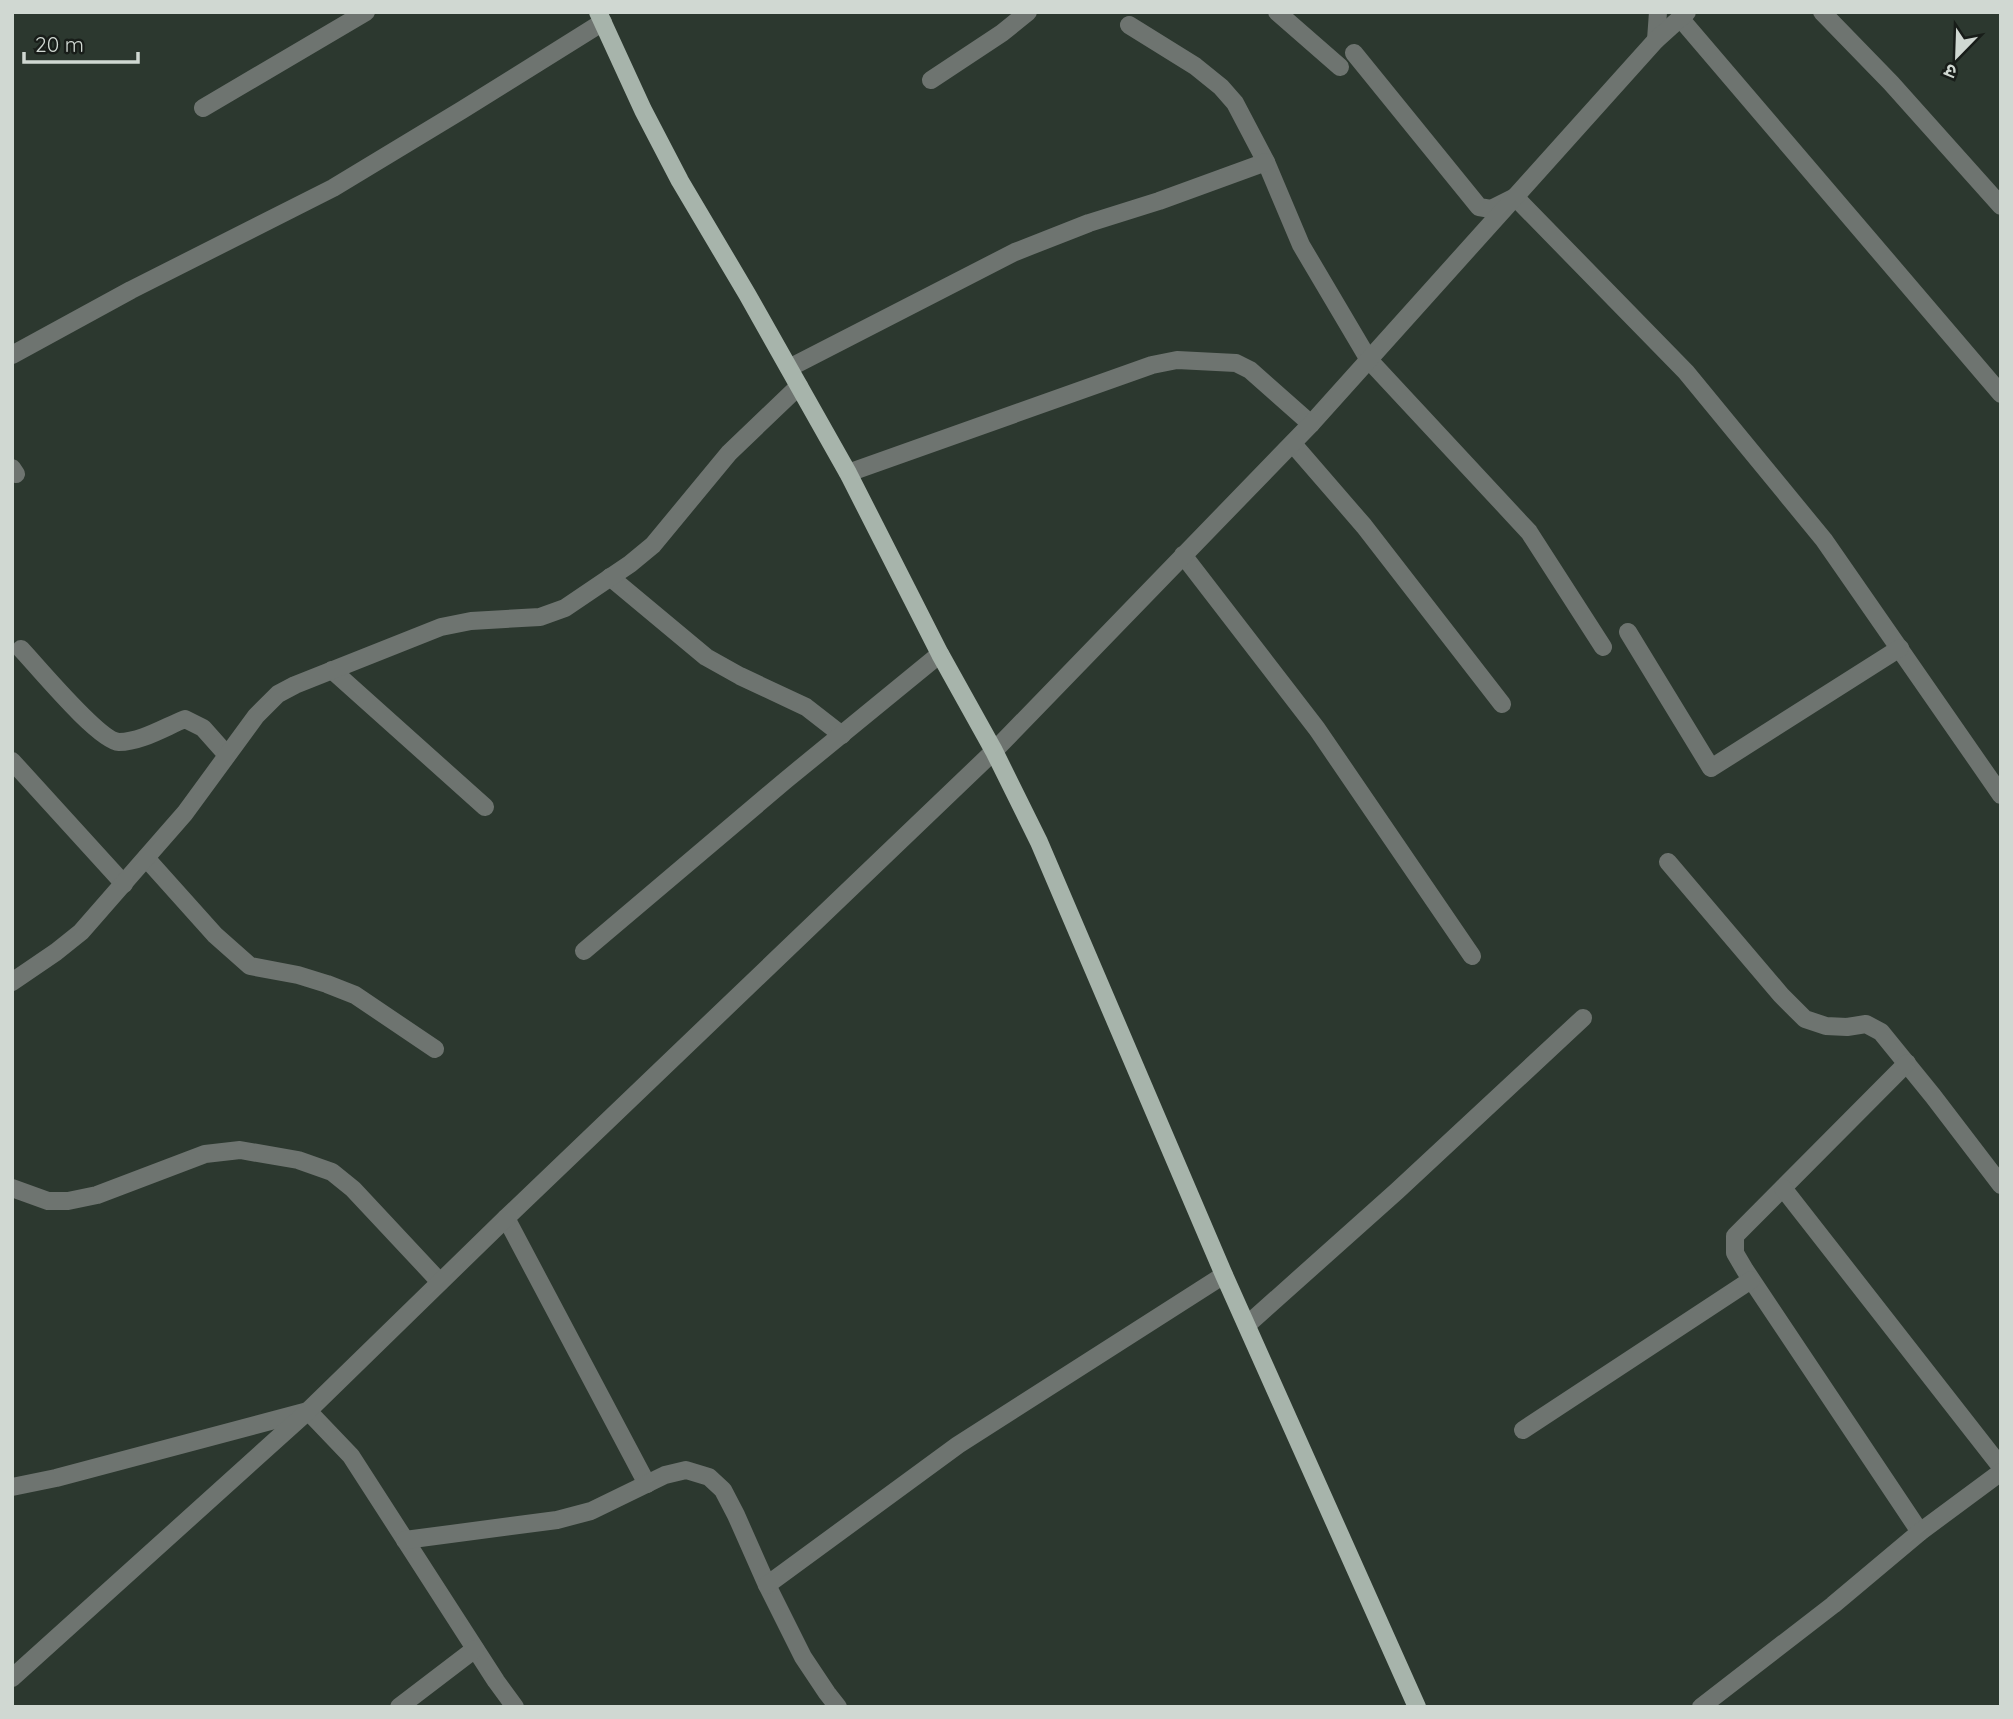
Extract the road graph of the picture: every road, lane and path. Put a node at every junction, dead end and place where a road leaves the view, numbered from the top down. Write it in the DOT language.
graph roads {
  1 [pos="366,12"];
  2 [pos="1028,12"];
  3 [pos="1277,12"];
  4 [pos="1658,12"];
  5 [pos="1822,12"];
  6 [pos="1683,15"];
  7 [pos="600,17"];
  8 [pos="1129,25"];
  9 [pos="1656,40"];
  10 [pos="1354,52"];
  11 [pos="1340,67"];
  12 [pos="931,80"];
  13 [pos="203,108"];
  14 [pos="1266,162"];
  15 [pos="1515,197"];
  16 [pos="2001,206"];
  17 [pos="12,355"];
  18 [pos="1369,360"];
  19 [pos="789,368"];
  20 [pos="799,386"];
  21 [pos="2001,394"];
  22 [pos="1311,424"];
  23 [pos="1293,444"];
  24 [pos="848,473"];
  25 [pos="1183,555"];
  26 [pos="610,578"];
  27 [pos="1628,632"];
  28 [pos="1603,647"];
  29 [pos="1900,648"];
  30 [pos="21,649"];
  31 [pos="940,654"];
  32 [pos="332,670"];
  33 [pos="1502,704"];
  34 [pos="842,735"];
  35 [pos="994,751"];
  36 [pos="227,755"];
  37 [pos="12,761"];
  38 [pos="2001,795"];
  39 [pos="485,807"];
  40 [pos="146,858"];
  41 [pos="1668,862"];
  42 [pos="124,884"];
  43 [pos="584,951"];
  44 [pos="1472,956"];
  45 [pos="12,982"];
  46 [pos="1583,1018"];
  47 [pos="435,1049"];
  48 [pos="1907,1063"];
  49 [pos="2001,1185"];
  50 [pos="12,1188"];
  51 [pos="1783,1188"];
  52 [pos="506,1218"];
  53 [pos="1224,1275"];
  54 [pos="1751,1280"];
  55 [pos="440,1282"];
  56 [pos="1247,1325"];
  57 [pos="308,1411"];
  58 [pos="1523,1430"];
  59 [pos="2001,1470"];
  60 [pos="647,1484"];
  61 [pos="12,1487"];
  62 [pos="1920,1532"];
  63 [pos="405,1540"];
  64 [pos="767,1586"];
  65 [pos="475,1649"];
  66 [pos="12,1678"];
  67 [pos="398,1707"];
  68 [pos="515,1707"];
  69 [pos="838,1707"];
  70 [pos="1417,1707"];
  71 [pos="1701,1707"];
  1 -- 13 [label="street"];
  2 -- 12 [label="street"];
  3 -- 11 [label="street"];
  4 -- 9 [label="street"];
  5 -- 16 [label="street"];
  6 -- 9 [label="street"];
  6 -- 21 [label="street"];
  7 -- 17 [label="street"];
  7 -- 19 [label="main road"];
  8 -- 14 [label="street"];
  9 -- 15 [label="street"];
  10 -- 15 [label="street"];
  14 -- 18 [label="street"];
  14 -- 19 [label="street"];
  15 -- 18 [label="street"];
  15 -- 29 [label="street"];
  18 -- 22 [label="street"];
  18 -- 28 [label="street"];
  19 -- 20 [label="main road"];
  20 -- 24 [label="main road"];
  20 -- 26 [label="street"];
  22 -- 23 [label="street"];
  22 -- 24 [label="street"];
  23 -- 25 [label="street"];
  23 -- 33 [label="street"];
  24 -- 31 [label="main road"];
  25 -- 35 [label="street"];
  25 -- 44 [label="street"];
  26 -- 32 [label="street"];
  26 -- 34 [label="street"];
  27 -- 29 [label="street"];
  29 -- 38 [label="street"];
  30 -- 36 [label="street"];
  31 -- 34 [label="street"];
  31 -- 35 [label="main road"];
  32 -- 36 [label="street"];
  32 -- 39 [label="street"];
  34 -- 43 [label="street"];
  35 -- 52 [label="street"];
  35 -- 53 [label="main road"];
  36 -- 40 [label="street"];
  37 -- 42 [label="street"];
  40 -- 42 [label="street"];
  40 -- 47 [label="street"];
  41 -- 48 [label="street"];
  42 -- 45 [label="street"];
  46 -- 56 [label="street"];
  48 -- 49 [label="street"];
  48 -- 51 [label="street"];
  50 -- 55 [label="street"];
  51 -- 54 [label="street"];
  51 -- 59 [label="street"];
  52 -- 55 [label="street"];
  52 -- 60 [label="street"];
  53 -- 56 [label="main road"];
  53 -- 64 [label="street"];
  54 -- 58 [label="street"];
  54 -- 62 [label="street"];
  55 -- 57 [label="street"];
  56 -- 70 [label="main road"];
  57 -- 61 [label="street"];
  57 -- 63 [label="street"];
  57 -- 66 [label="street"];
  59 -- 62 [label="street"];
  60 -- 63 [label="street"];
  60 -- 64 [label="street"];
  62 -- 71 [label="street"];
  63 -- 65 [label="street"];
  64 -- 69 [label="street"];
  65 -- 67 [label="street"];
  65 -- 68 [label="street"];
}
